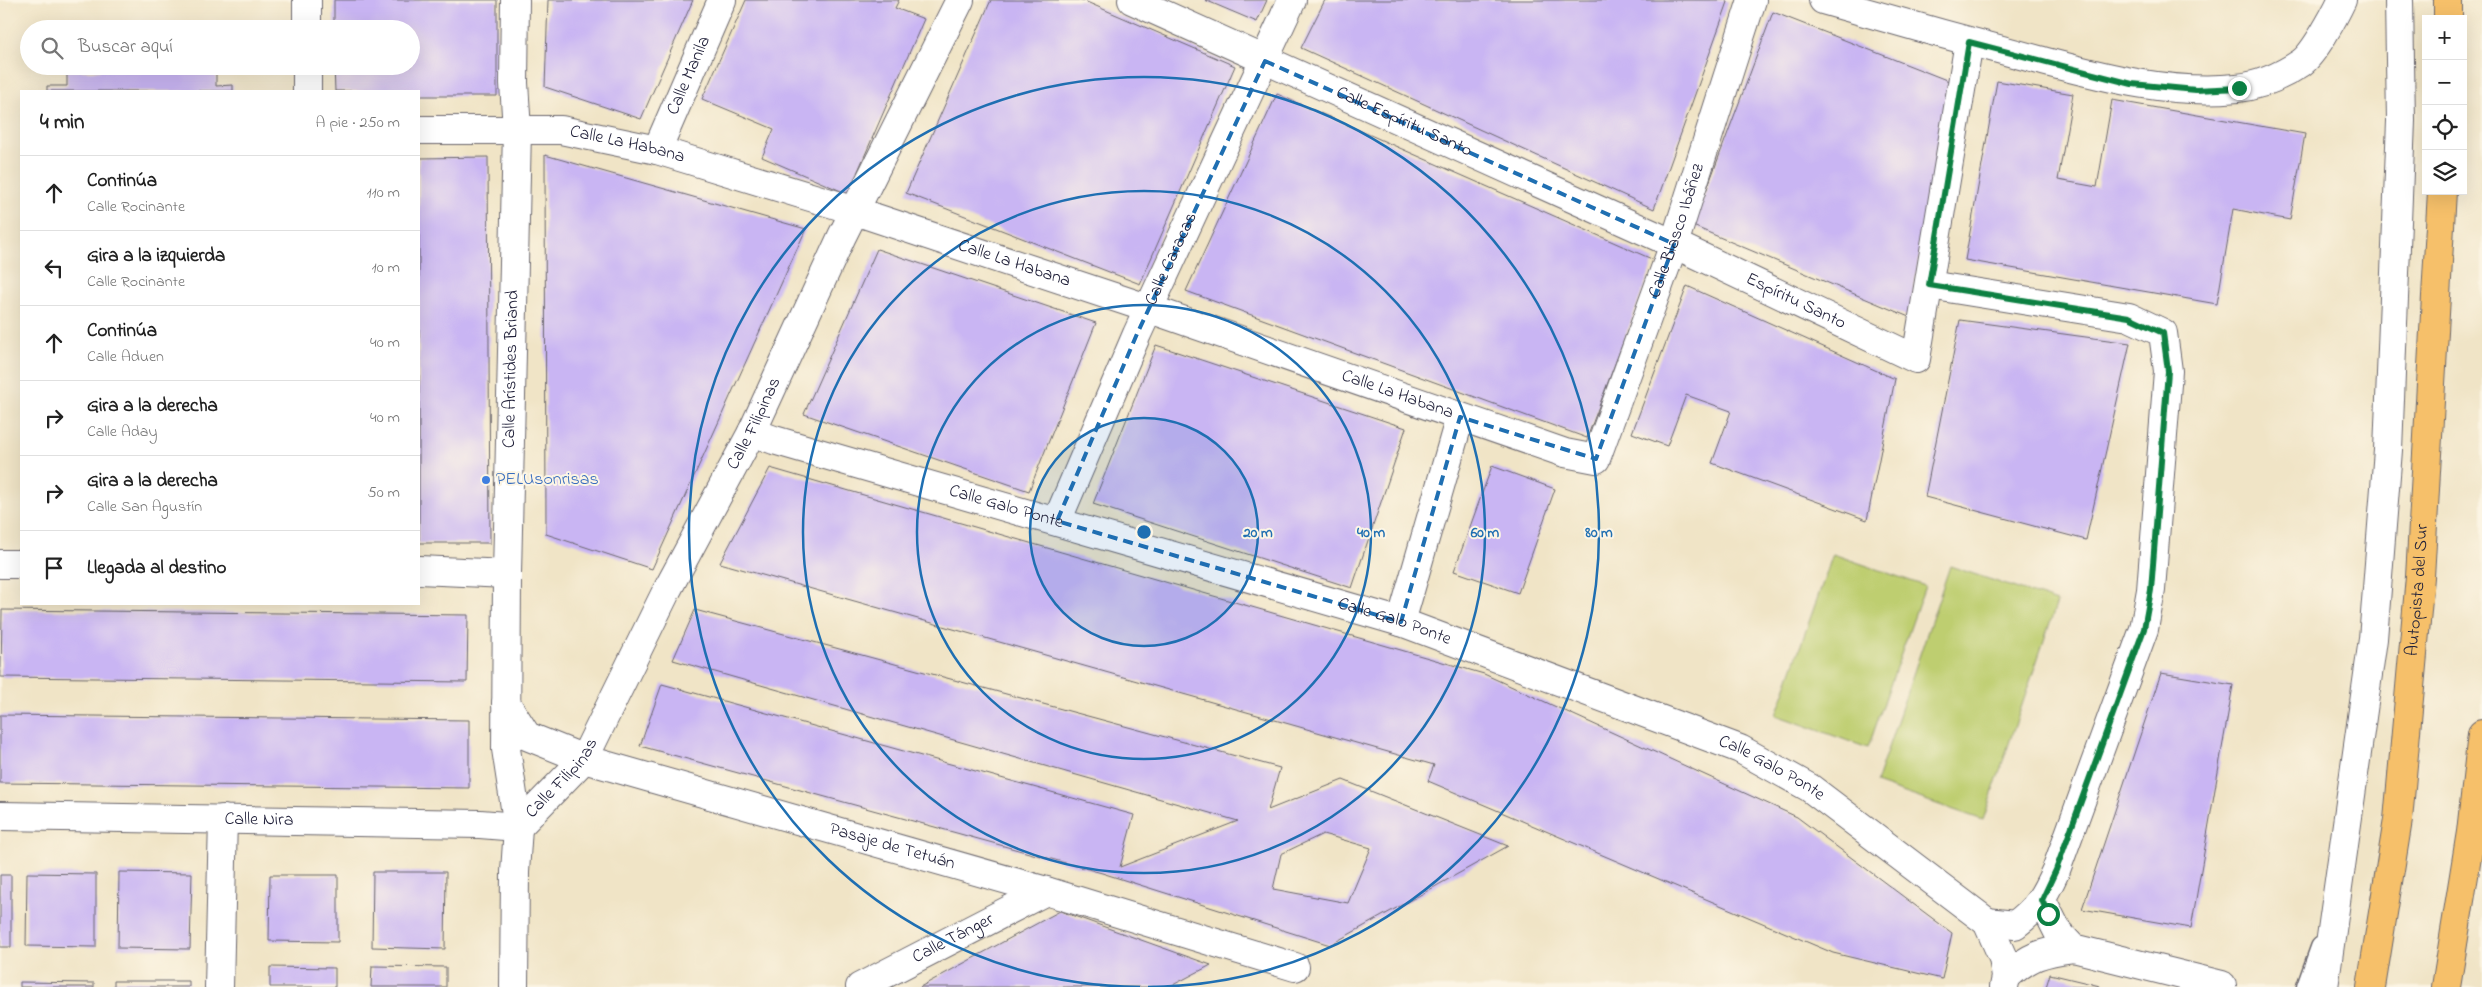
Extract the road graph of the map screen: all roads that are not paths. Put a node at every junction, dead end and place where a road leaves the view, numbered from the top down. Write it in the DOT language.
graph roads {
  1 [pos="307,0"];
  2 [pos="515,0"];
  3 [pos="722,0"];
  4 [pos="960,0"];
  5 [pos="1132,0"];
  6 [pos="1292,0"];
  7 [pos="1752,0"];
  8 [pos="1823,0"];
  9 [pos="2342,0"];
  10 [pos="2399,0"];
  11 [pos="2448,0"];
  12 [pos="2448,15"];
  13 [pos="307,20"];
  14 [pos="1969,42"];
  15 [pos="1265,61"];
  16 [pos="307,75"];
  17 [pos="307,90"];
  18 [pos="420,130"];
  19 [pos="517,130"];
  20 [pos="656,150"];
  21 [pos="2442,195"];
  22 [pos="855,211"];
  23 [pos="1674,244"];
  24 [pos="1929,285"];
  25 [pos="1150,309"];
  26 [pos="1460,417"];
  27 [pos="752,432"];
  28 [pos="1596,459"];
  29 [pos="1057,521"];
  30 [pos="0,564"];
  31 [pos="20,564"];
  32 [pos="420,570"];
  33 [pos="507,574"];
  34 [pos="1401,622"];
  35 [pos="506,703"];
  36 [pos="2482,734"];
  37 [pos="584,759"];
  38 [pos="0,816"];
  39 [pos="224,819"];
  40 [pos="518,827"];
  41 [pos="1046,891"];
  42 [pos="2042,900"];
  43 [pos="2334,917"];
  44 [pos="1987,922"];
  45 [pos="2073,948"];
  46 [pos="1295,966"];
  47 [pos="2005,982"];
  48 [pos="2222,986"];
  49 [pos="219,987"];
  50 [pos="514,987"];
  51 [pos="860,987"];
  52 [pos="2308,987"];
  53 [pos="2324,987"];
  54 [pos="2372,987"];
  55 [pos="2446,987"];
  1 -- 13 [label="street"];
  2 -- 19 [label="street, Calle Arístides Briand"];
  3 -- 20 [label="street, Calle Manila"];
  4 -- 22 [label="street, Calle Filipinas"];
  5 -- 15 [label="street, Calle Espíritu Santo"];
  6 -- 15 [label="street, Calle Caracas"];
  7 -- 23 [label="street, Calle Blasco Ibáñez"];
  8 -- 14 [label="street"];
  9 -- 14 [label="street"];
  10 -- 43 [label="street"];
  11 -- 12 [label="highway"];
  14 -- 24 [label="street"];
  15 -- 23 [label="street, Calle Espíritu Santo"];
  15 -- 25 [label="street, Calle Caracas"];
  16 -- 17 [label="street"];
  18 -- 19 [label="street, Calle La Habana"];
  19 -- 20 [label="street, Calle La Habana"];
  19 -- 33 [label="street, Calle Arístides Briand"];
  20 -- 22 [label="street, Calle La Habana"];
  21 -- 54 [label="highway, Autopista del Sur"];
  22 -- 25 [label="street, Calle La Habana"];
  22 -- 27 [label="street, Calle Filipinas"];
  23 -- 24 [label="street, Espíritu Santo"];
  23 -- 28 [label="street, Calle Blasco Ibáñez"];
  24 -- 42 [label="street"];
  25 -- 26 [label="street, Calle La Habana"];
  25 -- 29 [label="street, Calle Caracas"];
  26 -- 28 [label="street, Calle La Habana"];
  26 -- 34 [label="street"];
  27 -- 29 [label="street, Calle Galo Ponte"];
  27 -- 37 [label="street, Calle Filipinas"];
  29 -- 34 [label="street, Calle Galo Ponte"];
  30 -- 31 [label="street"];
  32 -- 33 [label="street"];
  33 -- 35 [label="street, Calle Arístides Briand"];
  34 -- 44 [label="street, Calle Galo Ponte"];
  35 -- 37 [label="street, Pasaje de Tetuán"];
  35 -- 40 [label="street, Calle Arístides Briand"];
  36 -- 55 [label="highway"];
  37 -- 40 [label="street, Calle Filipinas"];
  37 -- 41 [label="street, Pasaje de Tetuán"];
  38 -- 39 [label="street, Calle Nira"];
  39 -- 40 [label="street, Calle Nira"];
  39 -- 49 [label="street"];
  40 -- 50 [label="street, Calle Arístides Briand"];
  41 -- 46 [label="street, Pasaje de Tetuán"];
  41 -- 51 [label="street, Calle Tánger"];
  42 -- 44 [label="street"];
  42 -- 45 [label="street"];
  43 -- 52 [label="lane"];
  43 -- 53 [label="street"];
  44 -- 47 [label="street"];
  45 -- 47 [label="street"];
  45 -- 48 [label="street"];
}
